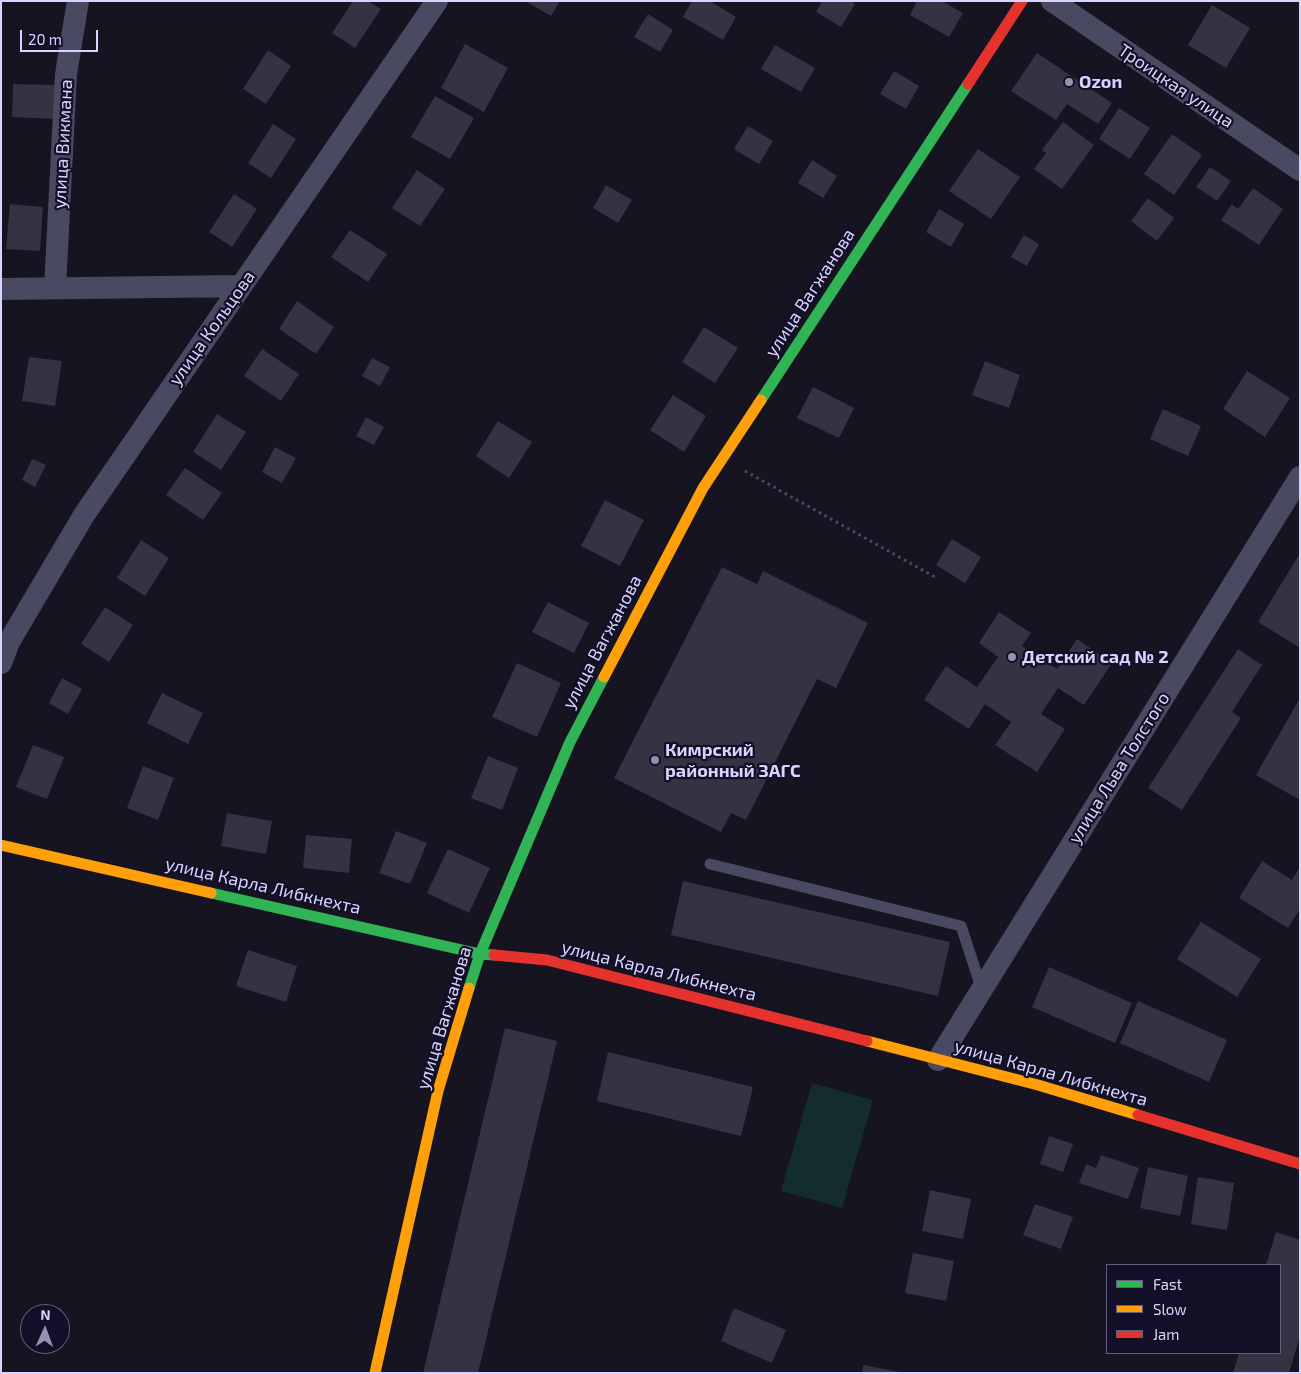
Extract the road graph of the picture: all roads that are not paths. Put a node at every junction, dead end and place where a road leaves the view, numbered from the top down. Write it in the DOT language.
graph roads {
  1 [pos="78,1"];
  2 [pos="437,1"];
  3 [pos="1022,1"];
  4 [pos="1052,1"];
  5 [pos="1300,170"];
  6 [pos="241,286"];
  7 [pos="55,288"];
  8 [pos="1,289"];
  9 [pos="1300,477"];
  10 [pos="1,663"];
  11 [pos="1,845"];
  12 [pos="710,864"];
  13 [pos="480,954"];
  14 [pos="982,990"];
  15 [pos="938,1060"];
  16 [pos="1300,1164"];
  17 [pos="375,1373"];
  1 -- 7 [label="street, улица Викмана"];
  2 -- 6 [label="street, улица Кольцова"];
  3 -- 13 [label="street, улица Вагжанова"];
  4 -- 5 [label="street, Троицкая улица"];
  6 -- 7 [label="street"];
  6 -- 10 [label="street, улица Кольцова"];
  7 -- 8 [label="street"];
  9 -- 14 [label="street, улица Льва Толстого"];
  11 -- 13 [label="street, улица Карла Либкнехта"];
  12 -- 14 [label="lane"];
  13 -- 15 [label="street, улица Карла Либкнехта"];
  13 -- 17 [label="street, улица Вагжанова"];
  14 -- 15 [label="street, улица Льва Толстого"];
  15 -- 16 [label="street, улица Карла Либкнехта"];
}
